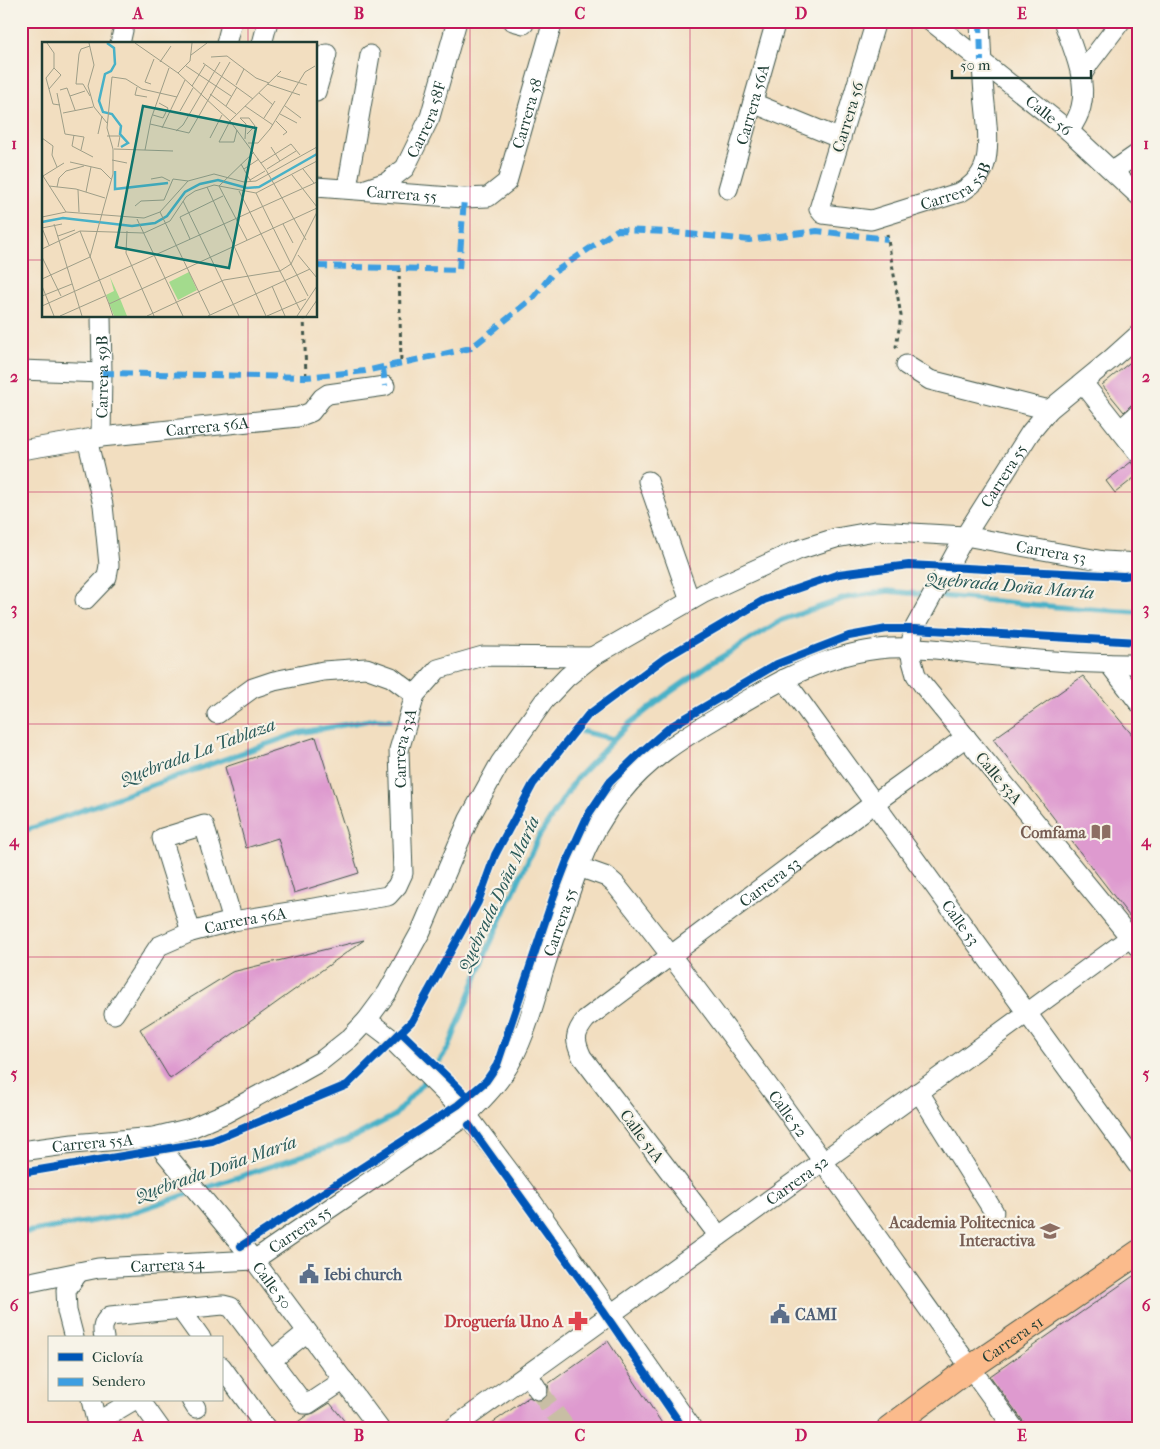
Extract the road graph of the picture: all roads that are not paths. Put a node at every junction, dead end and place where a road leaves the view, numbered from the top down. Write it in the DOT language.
graph roads {
  1 [pos="125,21"];
  2 [pos="232,21"];
  3 [pos="268,21"];
  4 [pos="457,21"];
  5 [pos="553,21"];
  6 [pos="776,21"];
  7 [pos="876,21"];
  8 [pos="931,21"];
  9 [pos="980,21"];
  10 [pos="1063,21"];
  11 [pos="1121,21"];
  12 [pos="120,42"];
  13 [pos="227,42"];
  14 [pos="263,42"];
  15 [pos="327,54"];
  16 [pos="370,55"];
  17 [pos="981,61"];
  18 [pos="1082,75"];
  19 [pos="318,85"];
  20 [pos="753,103"];
  21 [pos="1069,131"];
  22 [pos="841,139"];
  23 [pos="1139,153"];
  24 [pos="1113,171"];
  25 [pos="318,187"];
  26 [pos="354,189"];
  27 [pos="728,189"];
  28 [pos="1139,196"];
  29 [pos="488,197"];
  30 [pos="819,212"];
  31 [pos="101,318"];
  32 [pos="1139,334"];
  33 [pos="906,366"];
  34 [pos="21,370"];
  35 [pos="102,373"];
  36 [pos="1083,383"];
  37 [pos="385,386"];
  38 [pos="1050,410"];
  39 [pos="1139,413"];
  40 [pos="1120,430"];
  41 [pos="94,438"];
  42 [pos="21,450"];
  43 [pos="1139,454"];
  44 [pos="648,481"];
  45 [pos="965,536"];
  46 [pos="1139,563"];
  47 [pos="86,600"];
  48 [pos="690,601"];
  49 [pos="910,648"];
  50 [pos="592,657"];
  51 [pos="1109,664"];
  52 [pos="1139,664"];
  53 [pos="784,679"];
  54 [pos="414,695"];
  55 [pos="1139,703"];
  56 [pos="217,714"];
  57 [pos="966,737"];
  58 [pos="874,804"];
  59 [pos="579,866"];
  60 [pos="403,873"];
  61 [pos="232,921"];
  62 [pos="191,932"];
  63 [pos="1136,939"];
  64 [pos="671,955"];
  65 [pos="1027,1013"];
  66 [pos="114,1014"];
  67 [pos="367,1020"];
  68 [pos="577,1031"];
  69 [pos="919,1092"];
  70 [pos="463,1111"];
  71 [pos="157,1142"];
  72 [pos="21,1151"];
  73 [pos="823,1161"];
  74 [pos="1139,1167"];
  75 [pos="994,1212"];
  76 [pos="719,1236"];
  77 [pos="1139,1252"];
  78 [pos="248,1254"];
  79 [pos="79,1272"];
  80 [pos="21,1284"];
  81 [pos="181,1310"];
  82 [pos="611,1314"];
  83 [pos="307,1332"];
  84 [pos="73,1336"];
  85 [pos="104,1336"];
  86 [pos="200,1336"];
  87 [pos="272,1360"];
  88 [pos="222,1367"];
  89 [pos="970,1368"];
  90 [pos="528,1374"];
  91 [pos="344,1380"];
  92 [pos="538,1390"];
  93 [pos="92,1402"];
  94 [pos="131,1402"];
  95 [pos="141,1402"];
  96 [pos="98,1425"];
  97 [pos="160,1428"];
  98 [pos="266,1428"];
  99 [pos="379,1428"];
  100 [pos="453,1428"];
  101 [pos="692,1428"];
  102 [pos="889,1428"];
  103 [pos="1014,1428"];
  1 -- 12 [label="street"];
  2 -- 13 [label="street"];
  3 -- 14 [label="street"];
  4 -- 26 [label="street, Carrera 58F"];
  5 -- 29 [label="street, Carrera 58"];
  6 -- 20 [label="street, Carrera 56A"];
  7 -- 22 [label="street, Carrera 56"];
  8 -- 17 [label="street, Calle 56"];
  9 -- 17 [label="street, Carrera 55B"];
  10 -- 18 [label="street"];
  11 -- 18 [label="street"];
  15 -- 19 [label="street"];
  16 -- 26 [label="street"];
  17 -- 21 [label="street, Calle 56"];
  17 -- 30 [label="street, Carrera 55B"];
  18 -- 21 [label="street"];
  20 -- 22 [label="street"];
  20 -- 27 [label="street, Carrera 56A"];
  21 -- 24 [label="street, Calle 56"];
  22 -- 30 [label="street, Carrera 56"];
  23 -- 24 [label="street"];
  24 -- 28 [label="street, Calle 56"];
  25 -- 26 [label="street, Carrera 55"];
  26 -- 29 [label="street, Carrera 55"];
  31 -- 35 [label="street, Carrera 59B"];
  32 -- 36 [label="street, Carrera 55"];
  33 -- 38 [label="street"];
  34 -- 35 [label="street"];
  35 -- 41 [label="street, Carrera 59B"];
  36 -- 38 [label="street, Carrera 55"];
  36 -- 40 [label="street"];
  37 -- 41 [label="street, Carrera 56A"];
  38 -- 45 [label="street, Carrera 55"];
  39 -- 40 [label="street"];
  40 -- 43 [label="street"];
  41 -- 42 [label="street, Carrera 56A"];
  41 -- 47 [label="street, Carrera 59B"];
  44 -- 48 [label="street"];
  45 -- 46 [label="street, Carrera 53"];
  45 -- 48 [label="street, Carrera 53"];
  45 -- 49 [label="street, Carrera 55"];
  48 -- 50 [label="street, Carrera 53"];
  49 -- 51 [label="street, Carrera 55"];
  49 -- 53 [label="street, Carrera 55"];
  49 -- 57 [label="street, Calle 53A"];
  50 -- 54 [label="street, Carrera 53A"];
  50 -- 67 [label="street, Carrera 55A"];
  51 -- 52 [label="street, Carrera 55"];
  51 -- 55 [label="street"];
  53 -- 58 [label="street, Calle 53"];
  53 -- 59 [label="street, Carrera 55"];
  54 -- 56 [label="street"];
  54 -- 60 [label="street, Carrera 53A"];
  57 -- 58 [label="street, Carrera 53"];
  57 -- 63 [label="street, Calle 53A"];
  58 -- 64 [label="street, Carrera 53"];
  58 -- 65 [label="street, Calle 53"];
  59 -- 64 [label="street, Calle 52"];
  59 -- 70 [label="street, Carrera 55"];
  60 -- 61 [label="street, Carrera 56A"];
  61 -- 62 [label="street, Carrera 56A"];
  61 -- 62 [label="street"];
  62 -- 66 [label="street, Carrera 56A"];
  63 -- 65 [label="street, Carrera 52"];
  64 -- 68 [label="street, Carrera 53"];
  64 -- 73 [label="street, Calle 52"];
  65 -- 69 [label="street, Carrera 52"];
  65 -- 74 [label="street, Calle 53"];
  67 -- 70 [label="street"];
  67 -- 71 [label="street, Carrera 55A"];
  68 -- 76 [label="street, Calle 51A"];
  69 -- 73 [label="street, Carrera 52"];
  69 -- 75 [label="street"];
  70 -- 78 [label="street, Carrera 55"];
  70 -- 82 [label="street"];
  71 -- 72 [label="street, Carrera 55A"];
  71 -- 78 [label="street, Calle 50"];
  73 -- 76 [label="street, Carrera 52"];
  73 -- 89 [label="street, Calle 52"];
  76 -- 82 [label="street, Carrera 52"];
  77 -- 89 [label="main road, Carrera 51"];
  78 -- 79 [label="street, Carrera 54"];
  78 -- 83 [label="street, Calle 50"];
  79 -- 80 [label="street, Carrera 54"];
  79 -- 84 [label="street"];
  81 -- 85 [label="street"];
  81 -- 86 [label="street"];
  81 -- 87 [label="street"];
  82 -- 90 [label="street, Carrera 52"];
  82 -- 101 [label="street"];
  83 -- 87 [label="street"];
  83 -- 91 [label="street, Calle 50"];
  87 -- 91 [label="street"];
  88 -- 98 [label="street"];
  89 -- 102 [label="main road, Carrera 51"];
  89 -- 103 [label="street, Calle 52"];
  90 -- 92 [label="street"];
  90 -- 100 [label="street, Carrera 52"];
  91 -- 99 [label="street, Calle 50"];
  93 -- 96 [label="street"];
  94 -- 96 [label="street"];
  95 -- 97 [label="street"];
}
